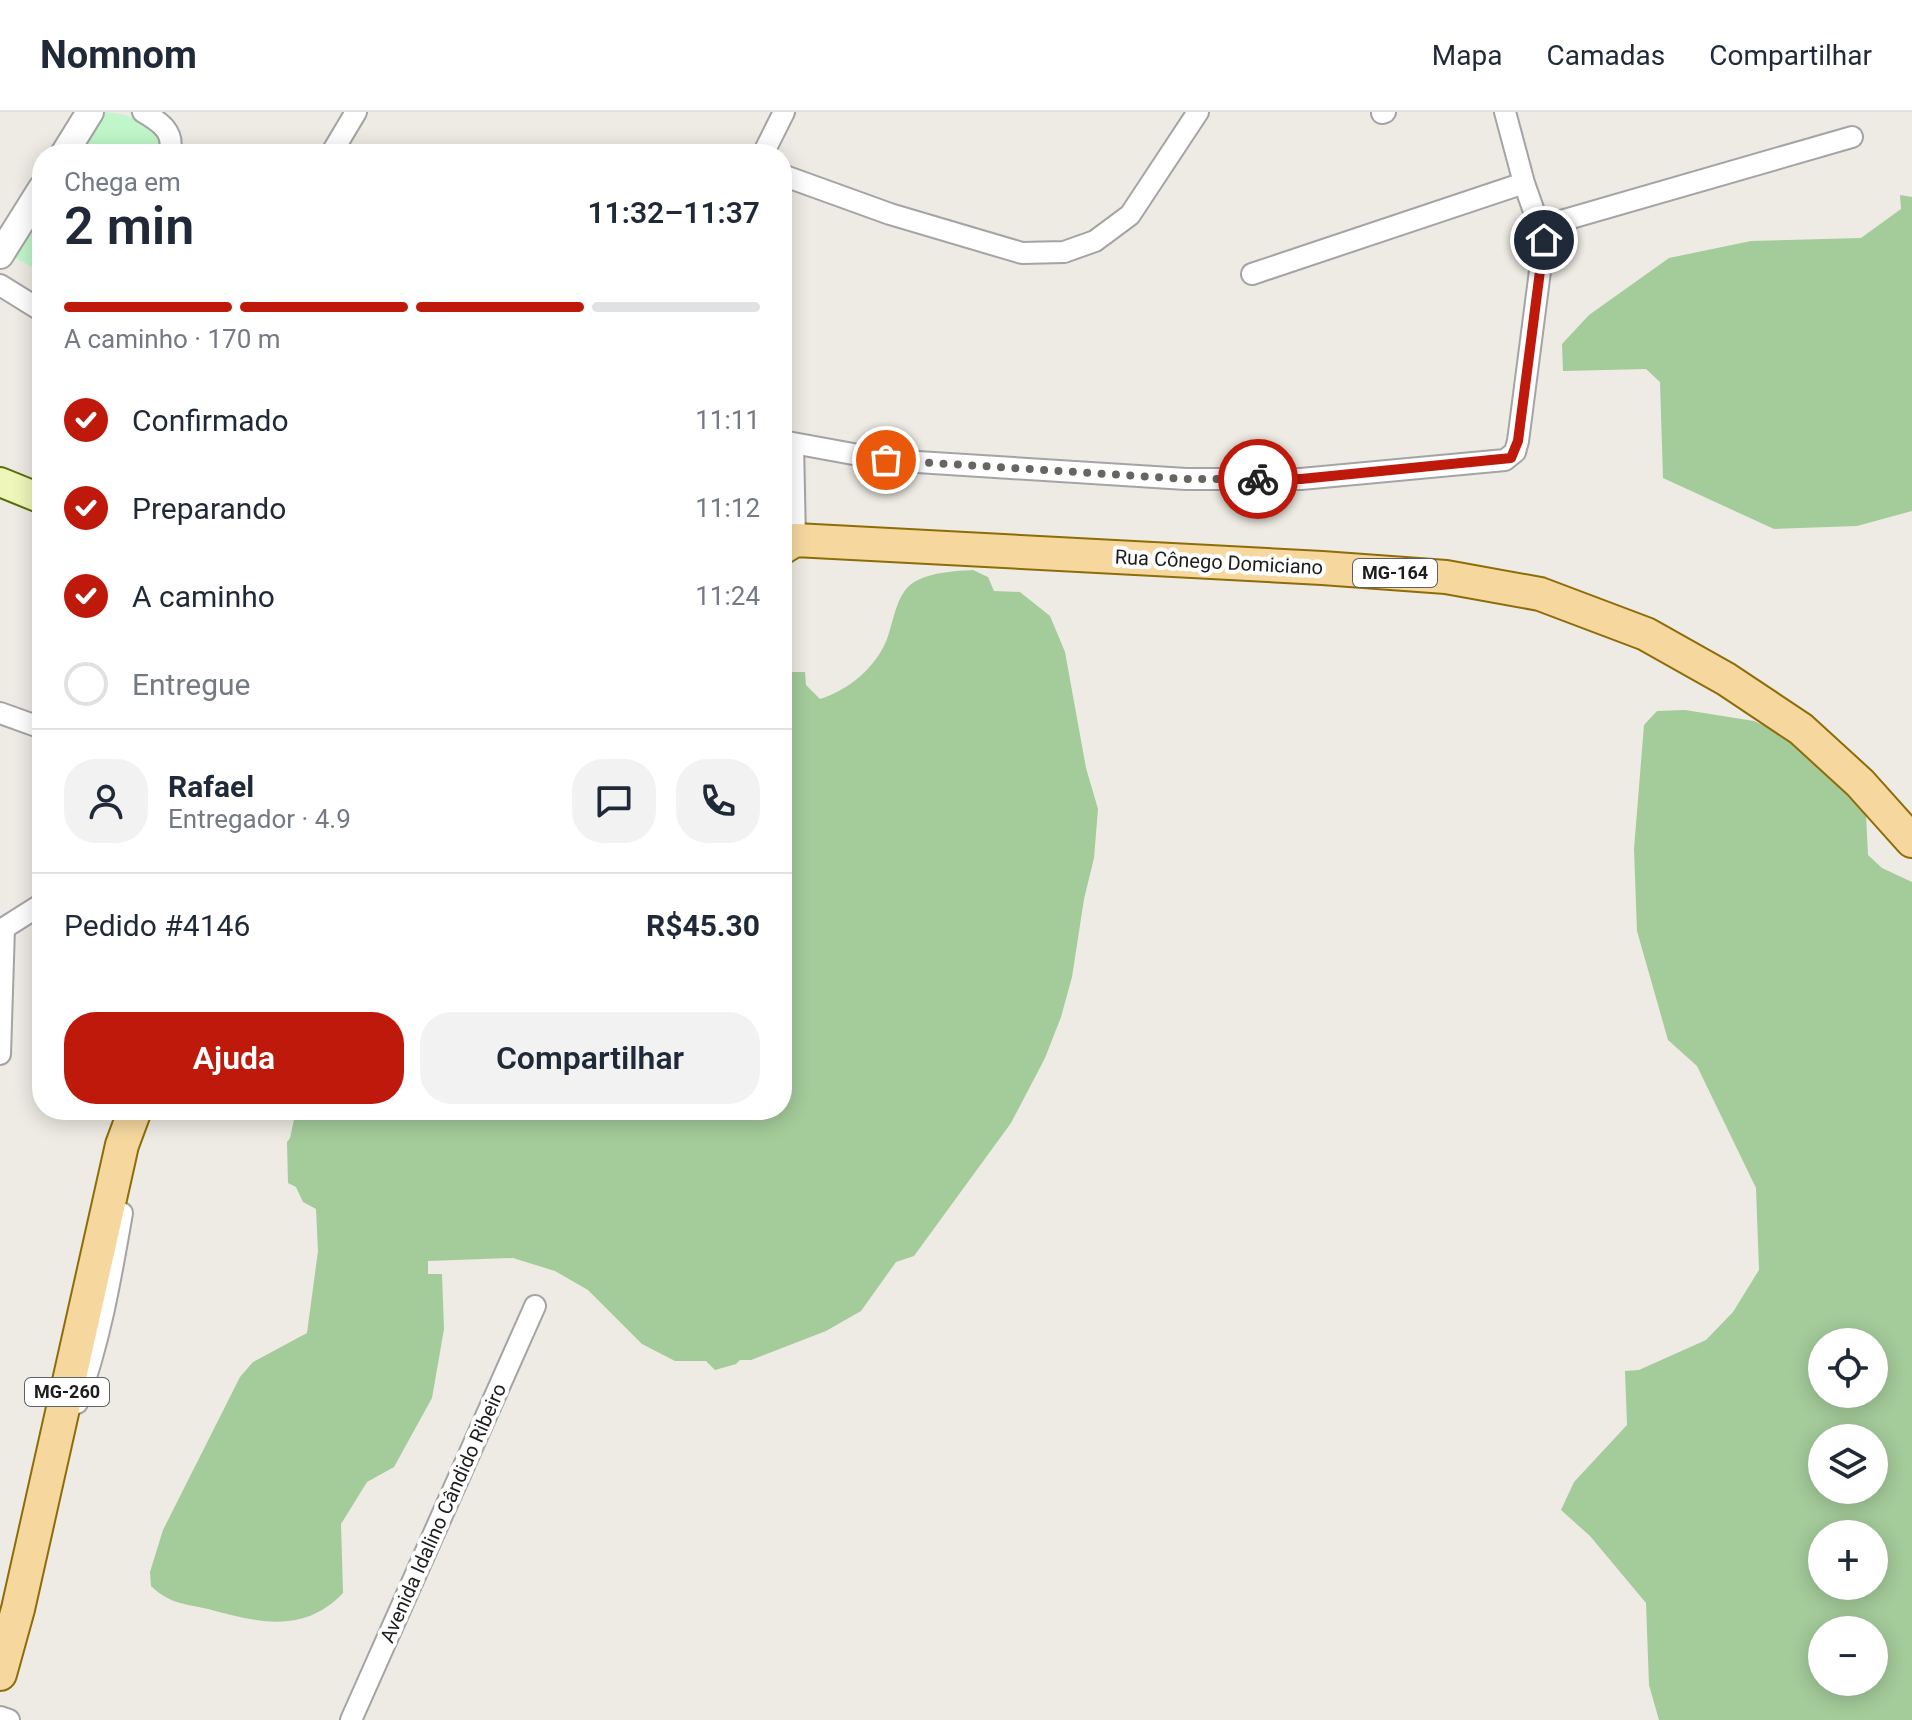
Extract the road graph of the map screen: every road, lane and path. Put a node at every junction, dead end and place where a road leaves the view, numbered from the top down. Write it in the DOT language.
graph roads {
  1 [pos="90,112"];
  2 [pos="143,112"];
  3 [pos="356,112"];
  4 [pos="784,112"];
  5 [pos="1198,112"];
  6 [pos="1505,112"];
  7 [pos="1852,137"];
  8 [pos="70,144"];
  9 [pos="171,144"];
  10 [pos="337,144"];
  11 [pos="768,144"];
  12 [pos="792,179"];
  13 [pos="1524,183"];
  14 [pos="32,204"];
  15 [pos="1540,227"];
  16 [pos="0,255"];
  17 [pos="1252,274"];
  18 [pos="0,285"];
  19 [pos="32,305"];
  20 [pos="792,443"];
  21 [pos="0,482"];
  22 [pos="32,495"];
  23 [pos="792,541"];
  24 [pos="0,713"];
  25 [pos="32,724"];
  26 [pos="1912,841"];
  27 [pos="32,910"];
  28 [pos="2,928"];
  29 [pos="0,1054"];
  30 [pos="131,1120"];
  31 [pos="535,1306"];
  32 [pos="0,1674"];
  33 [pos="0,1717"];
  34 [pos="9,1720"];
  35 [pos="351,1720"];
  1 -- 8 [label="street"];
  2 -- 9 [label="street"];
  3 -- 10 [label="street"];
  4 -- 11 [label="street"];
  5 -- 12 [label="street"];
  6 -- 13 [label="street"];
  7 -- 15 [label="street"];
  13 -- 15 [label="street"];
  13 -- 17 [label="street"];
  14 -- 16 [label="street"];
  15 -- 20 [label="street"];
  18 -- 19 [label="street"];
  21 -- 22 [label="main road"];
  23 -- 26 [label="main road, Rua Cônego Domiciano / MG-164"];
  24 -- 25 [label="street"];
  27 -- 28 [label="street"];
  28 -- 29 [label="street"];
  30 -- 32 [label="main road, MG-260"];
  31 -- 35 [label="street, Avenida Idalino Cândido Ribeiro"];
  33 -- 34 [label="street"];
}
